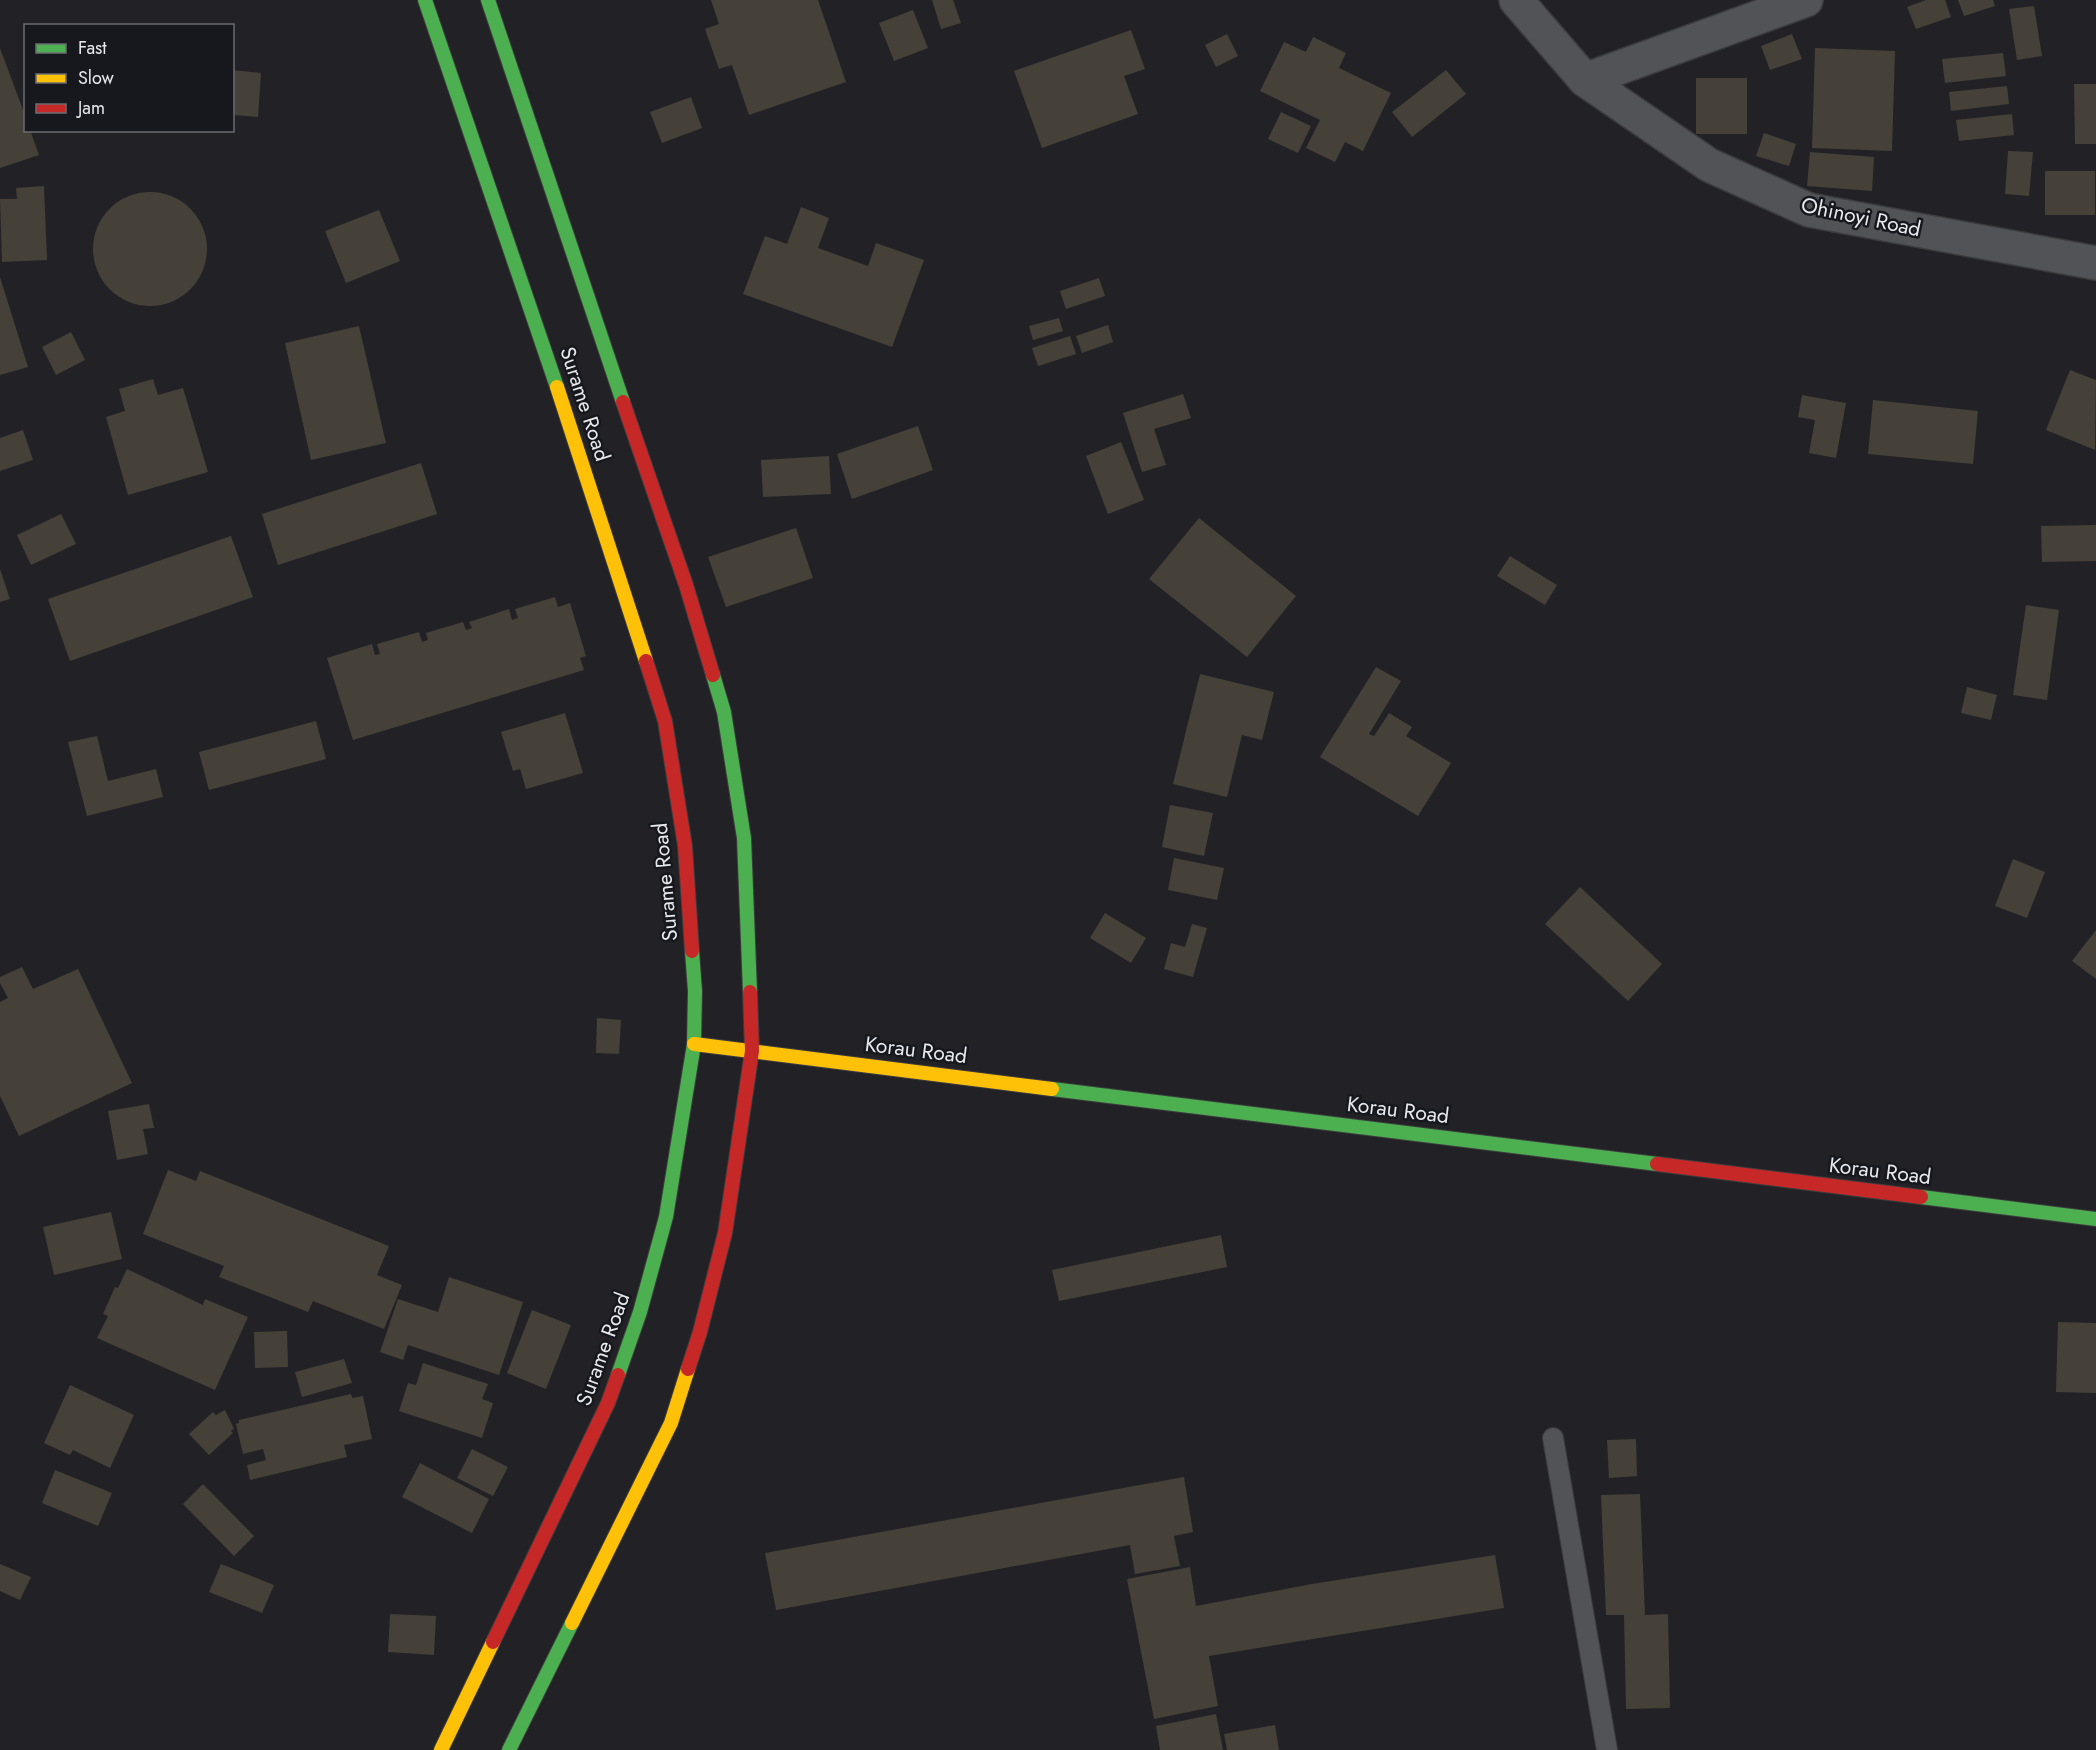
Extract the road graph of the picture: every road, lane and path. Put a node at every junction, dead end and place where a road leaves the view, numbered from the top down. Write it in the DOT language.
graph roads {
  1 [pos="424,0"];
  2 [pos="488,0"];
  3 [pos="1516,0"];
  4 [pos="1806,0"];
  5 [pos="1585,80"];
  6 [pos="2096,263"];
  7 [pos="694,1044"];
  8 [pos="752,1050"];
  9 [pos="2096,1219"];
  10 [pos="1553,1438"];
  11 [pos="441,1750"];
  12 [pos="509,1750"];
  13 [pos="1607,1750"];
  1 -- 7 [label="street, Surame Road"];
  2 -- 8 [label="street, Surame Road"];
  3 -- 5 [label="street, Ohinoyi Road"];
  4 -- 5 [label="street"];
  5 -- 6 [label="street, Ohinoyi Road"];
  7 -- 8 [label="street, Korau Road"];
  7 -- 11 [label="street, Surame Road"];
  8 -- 9 [label="street, Korau Road"];
  8 -- 12 [label="street, Surame Road"];
  10 -- 13 [label="lane"];
}
